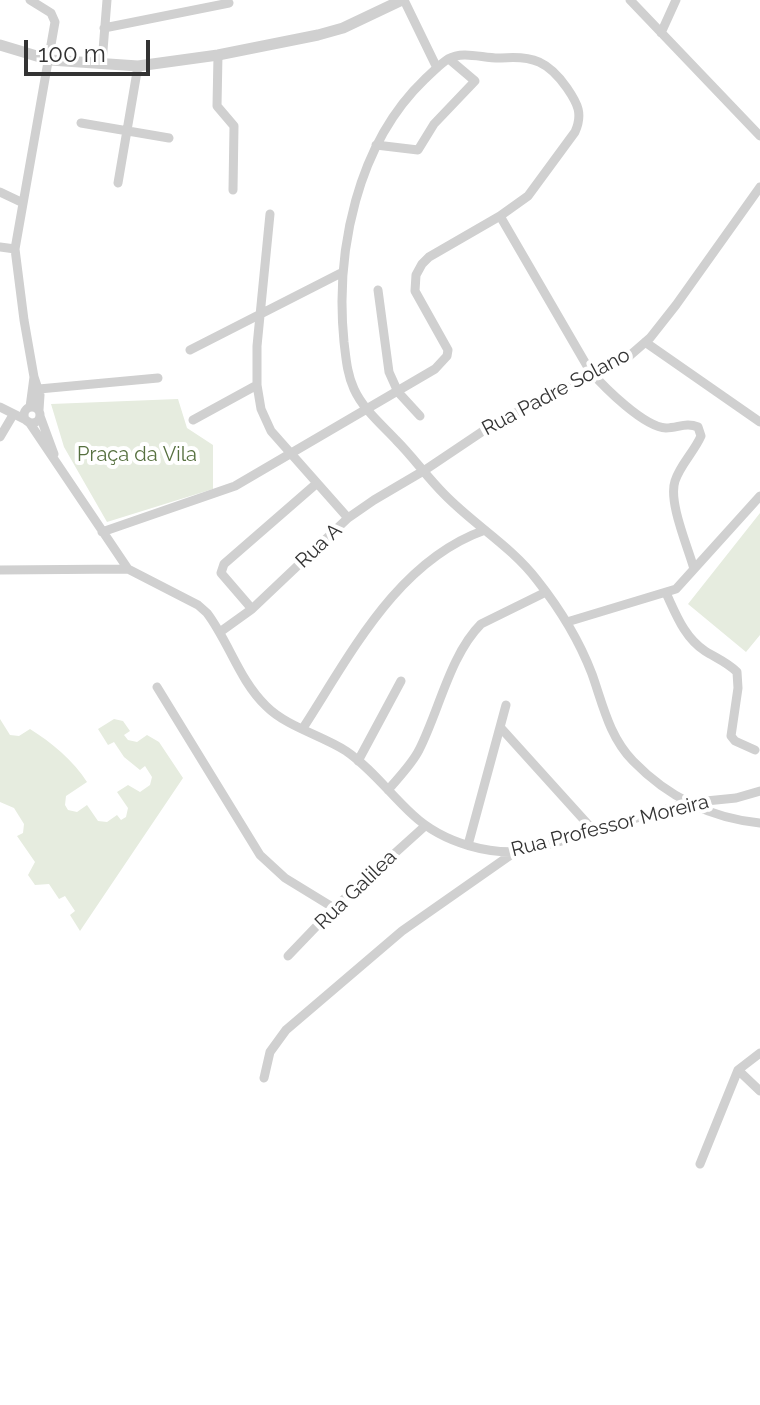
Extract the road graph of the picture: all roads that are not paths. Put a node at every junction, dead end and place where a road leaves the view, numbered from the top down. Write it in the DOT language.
graph roads {
  1 [pos="30,0"];
  2 [pos="107,0"];
  3 [pos="403,0"];
  4 [pos="630,0"];
  5 [pos="676,0"];
  6 [pos="229,3"];
  7 [pos="104,28"];
  8 [pos="661,33"];
  9 [pos="0,45"];
  10 [pos="218,55"];
  11 [pos="449,59"];
  12 [pos="50,60"];
  13 [pos="102,63"];
  14 [pos="138,66"];
  15 [pos="437,68"];
  16 [pos="81,123"];
  17 [pos="127,130"];
  18 [pos="760,136"];
  19 [pos="169,138"];
  20 [pos="376,145"];
  21 [pos="118,183"];
  22 [pos="760,187"];
  23 [pos="233,190"];
  24 [pos="0,192"];
  25 [pos="21,202"];
  26 [pos="270,214"];
  27 [pos="500,216"];
  28 [pos="0,247"];
  29 [pos="15,249"];
  30 [pos="343,272"];
  31 [pos="378,290"];
  32 [pos="262,311"];
  33 [pos="645,342"];
  34 [pos="190,350"];
  35 [pos="594,376"];
  36 [pos="34,377"];
  37 [pos="158,378"];
  38 [pos="257,385"];
  39 [pos="39,389"];
  40 [pos="398,392"];
  41 [pos="1,408"];
  42 [pos="366,408"];
  43 [pos="34,410"];
  44 [pos="13,415"];
  45 [pos="420,416"];
  46 [pos="193,420"];
  47 [pos="28,421"];
  48 [pos="760,422"];
  49 [pos="1,435"];
  50 [pos="291,456"];
  51 [pos="55,457"];
  52 [pos="425,470"];
  53 [pos="316,484"];
  54 [pos="760,496"];
  55 [pos="348,518"];
  56 [pos="485,530"];
  57 [pos="102,532"];
  58 [pos="128,569"];
  59 [pos="694,569"];
  60 [pos="0,570"];
  61 [pos="546,592"];
  62 [pos="666,593"];
  63 [pos="252,609"];
  64 [pos="567,622"];
  65 [pos="220,632"];
  66 [pos="401,681"];
  67 [pos="157,687"];
  68 [pos="506,705"];
  69 [pos="500,727"];
  70 [pos="303,728"];
  71 [pos="755,750"];
  72 [pos="358,761"];
  73 [pos="388,790"];
  74 [pos="760,791"];
  75 [pos="736,798"];
  76 [pos="686,803"];
  77 [pos="732,820"];
  78 [pos="760,823"];
  79 [pos="425,826"];
  80 [pos="594,831"];
  81 [pos="468,845"];
  82 [pos="512,854"];
  83 [pos="334,908"];
  84 [pos="288,956"];
  85 [pos="760,1053"];
  86 [pos="738,1070"];
  87 [pos="264,1078"];
  88 [pos="760,1091"];
  89 [pos="700,1164"];
  1 -- 12 [label="street"];
  2 -- 7 [label="street"];
  3 -- 10 [label="street"];
  3 -- 15 [label="street"];
  4 -- 8 [label="street"];
  5 -- 8 [label="street"];
  6 -- 7 [label="street"];
  7 -- 13 [label="street"];
  8 -- 18 [label="street"];
  9 -- 12 [label="street"];
  10 -- 14 [label="street"];
  10 -- 23 [label="street"];
  11 -- 15 [label="street"];
  11 -- 20 [label="street"];
  11 -- 27 [label="street"];
  12 -- 13 [label="street"];
  12 -- 25 [label="street"];
  13 -- 14 [label="street"];
  14 -- 17 [label="street"];
  15 -- 20 [label="street"];
  16 -- 17 [label="street"];
  17 -- 19 [label="street"];
  17 -- 21 [label="street"];
  20 -- 30 [label="street"];
  22 -- 33 [label="street, Rua Padre Solano"];
  24 -- 25 [label="street"];
  25 -- 29 [label="street"];
  26 -- 32 [label="street"];
  27 -- 35 [label="street"];
  27 -- 40 [label="street"];
  28 -- 29 [label="street"];
  29 -- 36 [label="street"];
  30 -- 32 [label="street"];
  30 -- 42 [label="street"];
  31 -- 40 [label="street"];
  32 -- 34 [label="street"];
  32 -- 38 [label="street"];
  33 -- 35 [label="street, Rua Padre Solano"];
  33 -- 48 [label="street"];
  35 -- 52 [label="street, Rua Padre Solano"];
  35 -- 59 [label="street"];
  36 -- 39 [label="street"];
  36 -- 43 [label="street"];
  37 -- 39 [label="street"];
  38 -- 46 [label="street"];
  38 -- 50 [label="street"];
  39 -- 43 [label="street"];
  40 -- 42 [label="street"];
  40 -- 45 [label="street"];
  41 -- 43 [label="street"];
  41 -- 44 [label="street"];
  42 -- 50 [label="street"];
  42 -- 52 [label="street"];
  43 -- 47 [label="street"];
  43 -- 51 [label="street, Rua Professor Moreira"];
  44 -- 47 [label="street"];
  44 -- 49 [label="street"];
  47 -- 51 [label="street, Rua Professor Moreira"];
  50 -- 53 [label="street"];
  50 -- 57 [label="street"];
  51 -- 57 [label="street, Rua Professor Moreira"];
  52 -- 55 [label="street, Rua A"];
  52 -- 56 [label="street"];
  53 -- 55 [label="street"];
  53 -- 63 [label="street"];
  54 -- 59 [label="street"];
  55 -- 63 [label="street, Rua A"];
  56 -- 61 [label="street"];
  56 -- 70 [label="street"];
  57 -- 58 [label="street, Rua Professor Moreira"];
  58 -- 60 [label="street"];
  58 -- 65 [label="street, Rua Professor Moreira"];
  59 -- 62 [label="street"];
  61 -- 64 [label="street"];
  61 -- 73 [label="street"];
  62 -- 64 [label="street"];
  62 -- 71 [label="street"];
  63 -- 65 [label="street, Rua A"];
  64 -- 76 [label="street"];
  65 -- 70 [label="street, Rua Professor Moreira"];
  66 -- 72 [label="street"];
  67 -- 83 [label="street"];
  68 -- 69 [label="street"];
  69 -- 80 [label="street"];
  69 -- 81 [label="street"];
  70 -- 72 [label="street, Rua Professor Moreira"];
  72 -- 73 [label="street, Rua Professor Moreira"];
  73 -- 79 [label="street, Rua Professor Moreira"];
  74 -- 75 [label="street, Rua Professor Moreira"];
  75 -- 76 [label="street, Rua Professor Moreira"];
  75 -- 77 [label="street"];
  76 -- 77 [label="street"];
  76 -- 80 [label="street, Rua Professor Moreira"];
  77 -- 78 [label="street"];
  79 -- 81 [label="street, Rua Professor Moreira"];
  79 -- 83 [label="street, Rua Galilea"];
  80 -- 82 [label="street, Rua Professor Moreira"];
  81 -- 82 [label="street, Rua Professor Moreira"];
  82 -- 87 [label="street"];
  83 -- 84 [label="street, Rua Galilea"];
  85 -- 86 [label="street"];
  86 -- 88 [label="street"];
  86 -- 89 [label="street"];
}
